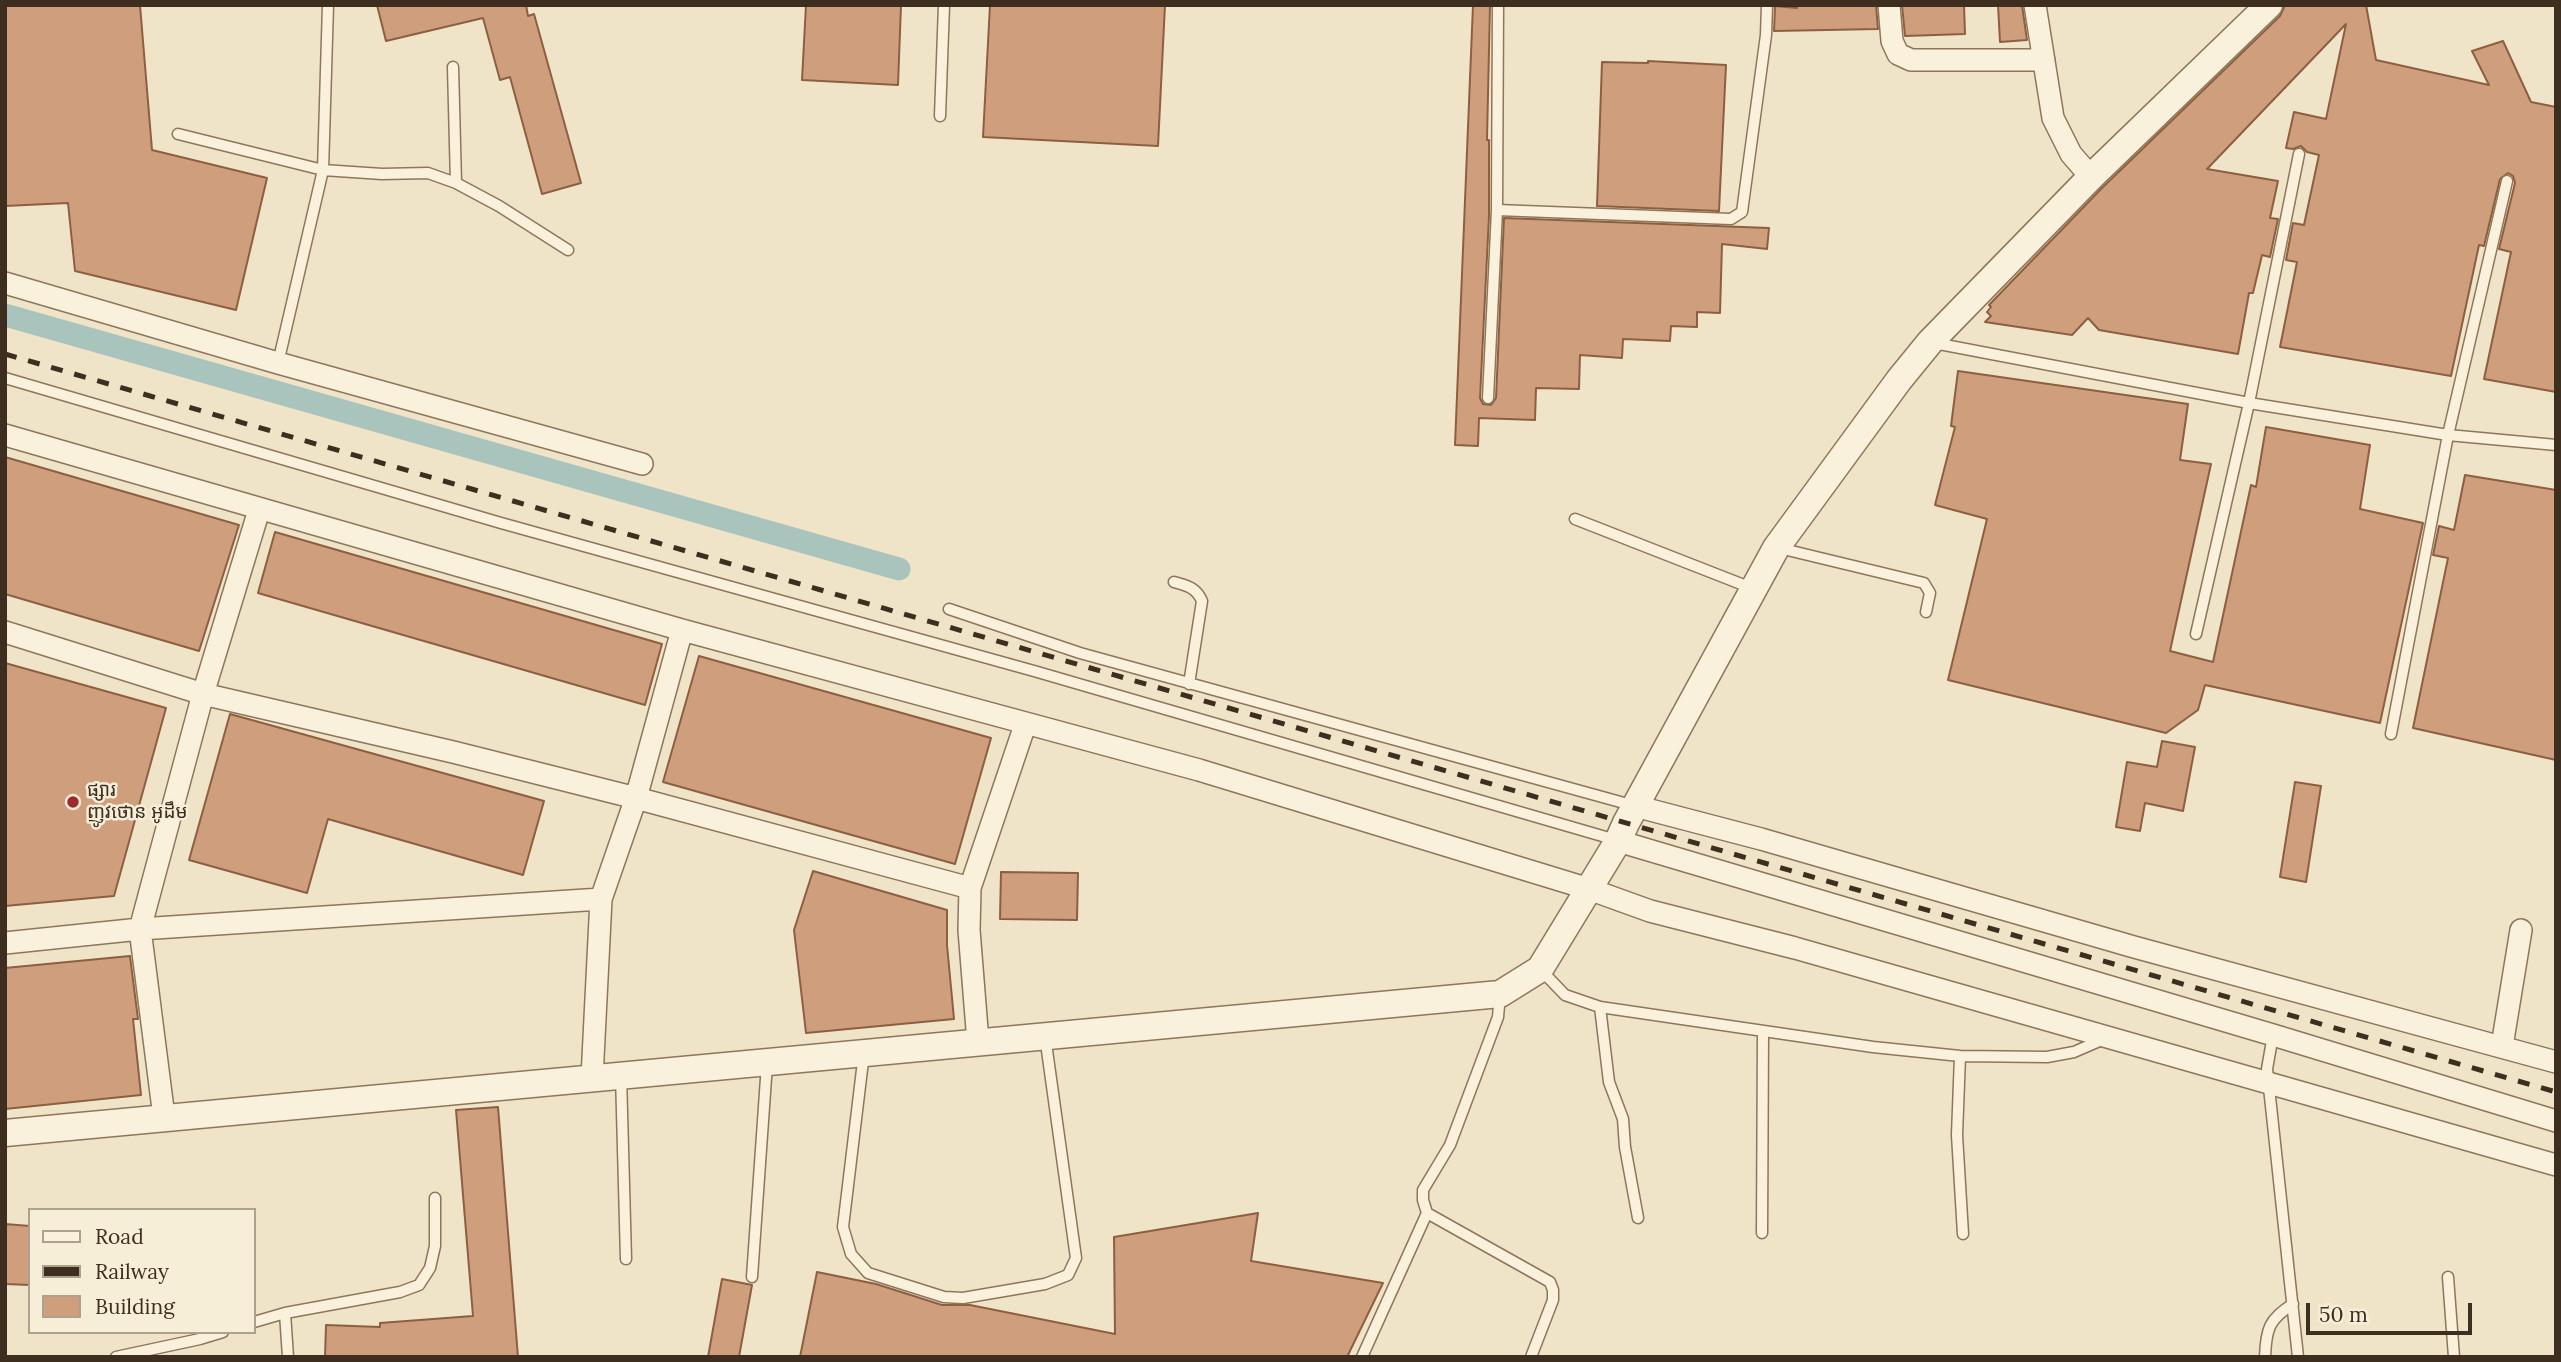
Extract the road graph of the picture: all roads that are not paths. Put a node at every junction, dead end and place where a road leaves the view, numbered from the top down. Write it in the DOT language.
graph roads {
  1 [pos="328,5"];
  2 [pos="944,5"];
  3 [pos="1498,5"];
  4 [pos="1767,5"];
  5 [pos="1889,5"];
  6 [pos="2035,5"];
  7 [pos="2269,5"];
  8 [pos="2044,60"];
  9 [pos="453,67"];
  10 [pos="940,116"];
  11 [pos="178,134"];
  12 [pos="2299,155"];
  13 [pos="323,170"];
  14 [pos="2091,177"];
  15 [pos="2507,181"];
  16 [pos="456,183"];
  17 [pos="1497,210"];
  18 [pos="568,250"];
  19 [pos="5,283"];
  20 [pos="1930,342"];
  21 [pos="278,363"];
  22 [pos="5,377"];
  23 [pos="1488,398"];
  24 [pos="2249,403"];
  25 [pos="2448,435"];
  26 [pos="5,436"];
  27 [pos="2556,445"];
  28 [pos="642,464"];
  29 [pos="259,510"];
  30 [pos="1575,519"];
  31 [pos="1776,548"];
  32 [pos="1174,582"];
  33 [pos="1754,589"];
  34 [pos="949,608"];
  35 [pos="1926,612"];
  36 [pos="682,630"];
  37 [pos="5,632"];
  38 [pos="2196,634"];
  39 [pos="1189,684"];
  40 [pos="203,694"];
  41 [pos="1025,725"];
  42 [pos="2391,734"];
  43 [pos="636,798"];
  44 [pos="1635,806"];
  45 [pos="1618,841"];
  46 [pos="970,888"];
  47 [pos="1589,889"];
  48 [pos="601,899"];
  49 [pos="141,929"];
  50 [pos="2521,930"];
  51 [pos="5,943"];
  52 [pos="1539,969"];
  53 [pos="1500,994"];
  54 [pos="1600,1007"];
  55 [pos="1763,1032"];
  56 [pos="1045,1036"];
  57 [pos="2107,1038"];
  58 [pos="2271,1041"];
  59 [pos="978,1042"];
  60 [pos="2501,1046"];
  61 [pos="864,1053"];
  62 [pos="1960,1056"];
  63 [pos="767,1062"];
  64 [pos="2556,1062"];
  65 [pos="621,1075"];
  66 [pos="2268,1077"];
  67 [pos="592,1078"];
  68 [pos="164,1117"];
  69 [pos="2556,1121"];
  70 [pos="5,1133"];
  71 [pos="2556,1165"];
  72 [pos="435,1198"];
  73 [pos="1427,1213"];
  74 [pos="1639,1218"];
  75 [pos="1762,1233"];
  76 [pos="1964,1234"];
  77 [pos="626,1259"];
  78 [pos="752,1277"];
  79 [pos="2448,1277"];
  80 [pos="2293,1304"];
  81 [pos="285,1313"];
  82 [pos="256,1321"];
  83 [pos="216,1334"];
  84 [pos="116,1357"];
  85 [pos="289,1357"];
  86 [pos="1362,1357"];
  87 [pos="1531,1357"];
  88 [pos="2265,1357"];
  89 [pos="2298,1357"];
  90 [pos="2454,1357"];
  1 -- 13 [label="lane"];
  2 -- 10 [label="lane"];
  3 -- 17 [label="lane"];
  4 -- 17 [label="lane"];
  5 -- 8 [label="street"];
  6 -- 8 [label="street"];
  7 -- 14 [label="street"];
  8 -- 14 [label="street"];
  9 -- 16 [label="lane"];
  11 -- 13 [label="lane"];
  12 -- 24 [label="lane"];
  13 -- 16 [label="lane"];
  13 -- 21 [label="lane"];
  14 -- 20 [label="street"];
  15 -- 25 [label="lane"];
  16 -- 18 [label="lane"];
  17 -- 23 [label="lane"];
  19 -- 21 [label="street"];
  20 -- 24 [label="lane"];
  20 -- 31 [label="street"];
  21 -- 28 [label="street"];
  22 -- 45 [label="lane"];
  24 -- 25 [label="lane"];
  24 -- 38 [label="lane"];
  25 -- 27 [label="lane"];
  25 -- 42 [label="lane"];
  26 -- 29 [label="street"];
  29 -- 36 [label="street"];
  29 -- 40 [label="street"];
  30 -- 33 [label="lane"];
  31 -- 33 [label="street"];
  31 -- 35 [label="lane"];
  32 -- 39 [label="lane"];
  33 -- 44 [label="street"];
  34 -- 39 [label="lane"];
  36 -- 41 [label="street"];
  36 -- 43 [label="street"];
  37 -- 40 [label="street"];
  39 -- 44 [label="lane"];
  40 -- 43 [label="street"];
  40 -- 49 [label="street"];
  41 -- 46 [label="street"];
  41 -- 47 [label="street"];
  43 -- 46 [label="street"];
  43 -- 48 [label="street"];
  44 -- 45 [label="street"];
  44 -- 60 [label="street"];
  45 -- 47 [label="street"];
  45 -- 58 [label="street"];
  46 -- 59 [label="street"];
  47 -- 52 [label="street"];
  47 -- 57 [label="street"];
  48 -- 49 [label="street"];
  48 -- 67 [label="street"];
  49 -- 51 [label="street"];
  49 -- 68 [label="street"];
  50 -- 60 [label="street"];
  52 -- 53 [label="street"];
  52 -- 54 [label="lane"];
  53 -- 56 [label="street"];
  53 -- 73 [label="lane"];
  54 -- 55 [label="lane"];
  54 -- 74 [label="lane"];
  55 -- 62 [label="lane"];
  55 -- 75 [label="lane"];
  56 -- 59 [label="street"];
  56 -- 61 [label="lane"];
  57 -- 62 [label="lane"];
  57 -- 66 [label="street"];
  58 -- 66 [label="lane"];
  58 -- 69 [label="street"];
  59 -- 61 [label="street"];
  60 -- 64 [label="street"];
  61 -- 63 [label="street"];
  62 -- 76 [label="lane"];
  63 -- 65 [label="street"];
  63 -- 78 [label="lane"];
  65 -- 67 [label="street"];
  65 -- 77 [label="lane"];
  66 -- 71 [label="street"];
  66 -- 80 [label="lane"];
  67 -- 68 [label="street"];
  68 -- 70 [label="street"];
  72 -- 81 [label="lane"];
  73 -- 86 [label="lane"];
  73 -- 87 [label="lane"];
  79 -- 90 [label="lane"];
  80 -- 88 [label="lane"];
  80 -- 89 [label="lane"];
  81 -- 82 [label="lane"];
  81 -- 85 [label="lane"];
  83 -- 84 [label="lane"];
}
